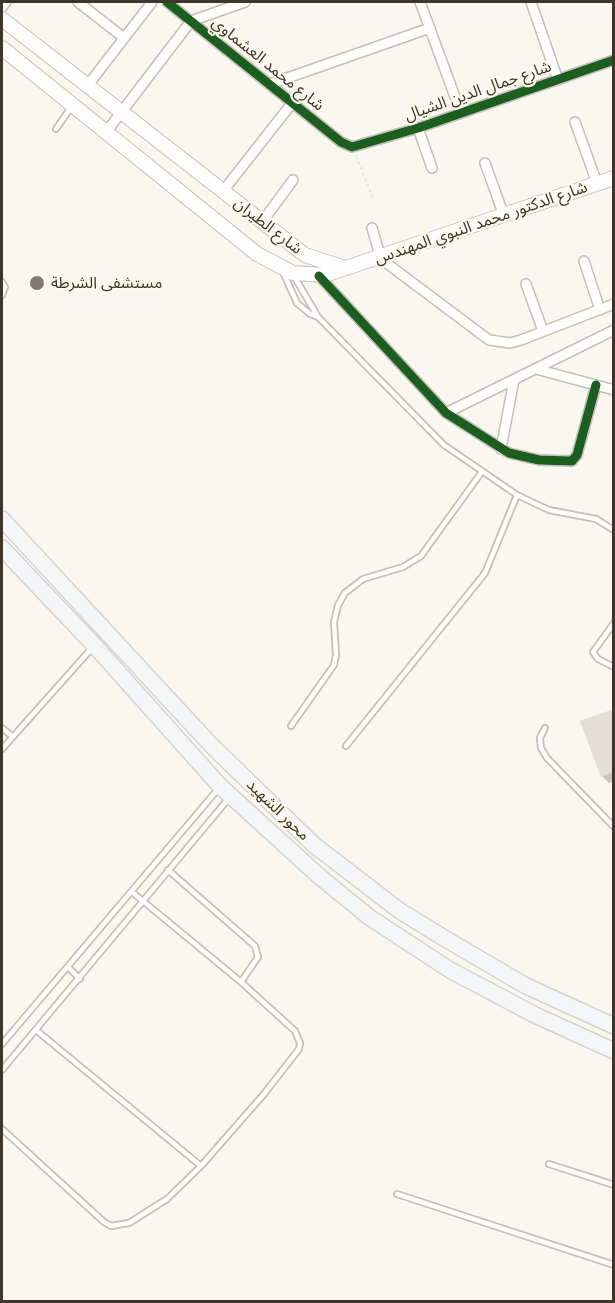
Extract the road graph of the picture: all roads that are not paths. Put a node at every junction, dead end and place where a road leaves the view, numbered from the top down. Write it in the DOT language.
graph roads {
  1 [pos="6,2"];
  2 [pos="78,2"];
  3 [pos="152,2"];
  4 [pos="167,2"];
  5 [pos="240,2"];
  6 [pos="420,2"];
  7 [pos="531,2"];
  8 [pos="2,7"];
  9 [pos="191,21"];
  10 [pos="3,25"];
  11 [pos="430,28"];
  12 [pos="124,38"];
  13 [pos="2,48"];
  14 [pos="614,60"];
  15 [pos="558,80"];
  16 [pos="270,84"];
  17 [pos="88,85"];
  18 [pos="293,102"];
  19 [pos="73,103"];
  20 [pos="121,111"];
  21 [pos="461,113"];
  22 [pos="575,122"];
  23 [pos="418,128"];
  24 [pos="56,129"];
  25 [pos="107,131"];
  26 [pos="352,147"];
  27 [pos="485,163"];
  28 [pos="432,168"];
  29 [pos="614,178"];
  30 [pos="293,180"];
  31 [pos="597,183"];
  32 [pos="223,191"];
  33 [pos="504,216"];
  34 [pos="262,222"];
  35 [pos="372,228"];
  36 [pos="294,247"];
  37 [pos="381,259"];
  38 [pos="584,261"];
  39 [pos="347,268"];
  40 [pos="287,271"];
  41 [pos="319,276"];
  42 [pos="2,282"];
  43 [pos="526,284"];
  44 [pos="2,295"];
  45 [pos="614,304"];
  46 [pos="600,310"];
  47 [pos="318,317"];
  48 [pos="543,332"];
  49 [pos="613,332"];
  50 [pos="536,369"];
  51 [pos="514,380"];
  52 [pos="596,385"];
  53 [pos="614,390"];
  54 [pos="446,413"];
  55 [pos="501,449"];
  56 [pos="481,473"];
  57 [pos="517,495"];
  58 [pos="2,519"];
  59 [pos="614,530"];
  60 [pos="2,548"];
  61 [pos="614,624"];
  62 [pos="94,645"];
  63 [pos="614,667"];
  64 [pos="291,726"];
  65 [pos="2,728"];
  66 [pos="545,728"];
  67 [pos="12,736"];
  68 [pos="346,746"];
  69 [pos="2,749"];
  70 [pos="225,791"];
  71 [pos="614,826"];
  72 [pos="168,870"];
  73 [pos="132,892"];
  74 [pos="143,900"];
  75 [pos="69,968"];
  76 [pos="80,979"];
  77 [pos="241,982"];
  78 [pos="614,1026"];
  79 [pos="36,1030"];
  80 [pos="2,1044"];
  81 [pos="614,1051"];
  82 [pos="2,1070"];
  83 [pos="2,1129"];
  84 [pos="549,1164"];
  85 [pos="201,1166"];
  86 [pos="614,1185"];
  87 [pos="397,1194"];
  88 [pos="614,1266"];
  1 -- 8 [label="street"];
  2 -- 12 [label="street"];
  3 -- 12 [label="street"];
  4 -- 9 [label="street, شارع محمد العشماوي"];
  5 -- 9 [label="street"];
  6 -- 11 [label="street"];
  7 -- 15 [label="street"];
  9 -- 16 [label="street, شارع محمد العشماوي"];
  9 -- 20 [label="street"];
  10 -- 17 [label="main road, شارع الطيران"];
  11 -- 16 [label="street"];
  11 -- 21 [label="street"];
  12 -- 17 [label="street"];
  13 -- 19 [label="main road, شارع الطيران"];
  14 -- 15 [label="street, شارع جمال الدين الشيال"];
  15 -- 21 [label="street, شارع جمال الدين الشيال"];
  16 -- 18 [label="street, شارع محمد العشماوي"];
  17 -- 20 [label="main road, شارع الطيران"];
  18 -- 26 [label="street, شارع محمد العشماوي"];
  18 -- 32 [label="street"];
  19 -- 24 [label="lane"];
  19 -- 25 [label="main road, شارع الطيران"];
  20 -- 25 [label="street"];
  20 -- 32 [label="main road, شارع الطيران"];
  21 -- 23 [label="street, شارع جمال الدين الشيال"];
  22 -- 31 [label="street"];
  23 -- 26 [label="street, شارع جمال الدين الشيال"];
  23 -- 28 [label="street"];
  25 -- 40 [label="main road, شارع الطيران"];
  27 -- 33 [label="street"];
  29 -- 31 [label="main road, شارع الدكتور محمد النبوي المهندس"];
  30 -- 34 [label="street"];
  31 -- 33 [label="main road, شارع الدكتور محمد النبوي المهندس"];
  32 -- 34 [label="main road, شارع الطيران"];
  33 -- 37 [label="main road, شارع الدكتور محمد النبوي المهندس"];
  34 -- 36 [label="main road, شارع الطيران"];
  35 -- 37 [label="street"];
  36 -- 39 [label="main road, شارع الطيران"];
  36 -- 40 [label="main road"];
  37 -- 39 [label="main road, شارع الدكتور محمد النبوي المهندس"];
  37 -- 48 [label="street"];
  38 -- 46 [label="street"];
  39 -- 41 [label="main road, شارع الطيران"];
  40 -- 41 [label="main road, شارع الطيران"];
  40 -- 47 [label="lane"];
  40 -- 47 [label="lane"];
  41 -- 54 [label="street"];
  42 -- 44 [label="lane"];
  43 -- 48 [label="street"];
  45 -- 46 [label="street"];
  46 -- 48 [label="street"];
  47 -- 56 [label="lane"];
  49 -- 50 [label="street"];
  50 -- 51 [label="street"];
  50 -- 52 [label="street"];
  51 -- 54 [label="street"];
  51 -- 55 [label="street"];
  52 -- 53 [label="street"];
  52 -- 55 [label="street"];
  54 -- 55 [label="street"];
  56 -- 57 [label="lane"];
  56 -- 64 [label="lane"];
  57 -- 59 [label="lane"];
  57 -- 68 [label="lane"];
  58 -- 78 [label="main road, محور الشهيد"];
  60 -- 62 [label="main road, محور الشهيد"];
  61 -- 63 [label="lane"];
  62 -- 67 [label="lane"];
  62 -- 70 [label="main road, محور الشهيد"];
  65 -- 67 [label="lane"];
  66 -- 71 [label="lane"];
  67 -- 69 [label="lane"];
  70 -- 72 [label="lane"];
  70 -- 73 [label="lane"];
  70 -- 81 [label="main road, محور الشهيد"];
  72 -- 74 [label="lane"];
  72 -- 77 [label="lane"];
  73 -- 74 [label="lane"];
  73 -- 75 [label="lane"];
  74 -- 76 [label="lane"];
  74 -- 77 [label="lane"];
  75 -- 76 [label="lane"];
  75 -- 80 [label="lane"];
  76 -- 79 [label="lane"];
  77 -- 85 [label="lane"];
  79 -- 82 [label="lane"];
  79 -- 85 [label="lane"];
  83 -- 85 [label="lane"];
  84 -- 86 [label="lane"];
  87 -- 88 [label="lane"];
}
